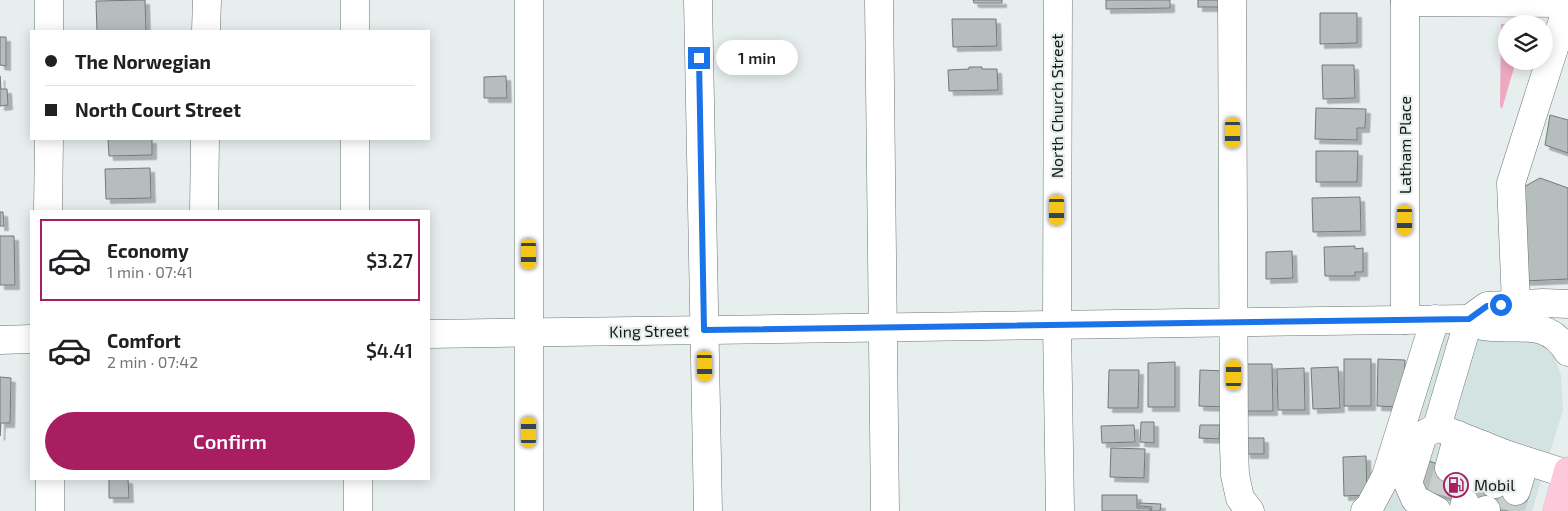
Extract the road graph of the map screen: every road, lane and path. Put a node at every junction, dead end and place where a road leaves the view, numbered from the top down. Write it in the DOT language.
graph roads {
  1 [pos="49,0"];
  2 [pos="207,0"];
  3 [pos="355,0"];
  4 [pos="529,0"];
  5 [pos="698,0"];
  6 [pos="879,0"];
  7 [pos="1058,0"];
  8 [pos="1232,0"];
  9 [pos="1405,1"];
  10 [pos="1568,4"];
  11 [pos="49,30"];
  12 [pos="206,30"];
  13 [pos="355,30"];
  14 [pos="49,140"];
  15 [pos="205,140"];
  16 [pos="355,140"];
  17 [pos="48,210"];
  18 [pos="204,210"];
  19 [pos="355,210"];
  20 [pos="1516,304"];
  21 [pos="1568,304"];
  22 [pos="1435,319"];
  23 [pos="1469,319"];
  24 [pos="1404,320"];
  25 [pos="1234,322"];
  26 [pos="1057,324"];
  27 [pos="883,327"];
  28 [pos="704,330"];
  29 [pos="530,332"];
  30 [pos="430,334"];
  31 [pos="0,340"];
  32 [pos="30,340"];
  33 [pos="1568,352"];
  34 [pos="1482,444"];
  35 [pos="1568,473"];
  36 [pos="50,480"];
  37 [pos="358,480"];
  38 [pos="1459,507"];
  39 [pos="50,511"];
  40 [pos="358,511"];
  41 [pos="529,511"];
  42 [pos="708,511"];
  43 [pos="885,511"];
  44 [pos="1060,511"];
  45 [pos="1250,511"];
  46 [pos="1365,511"];
  47 [pos="1557,511"];
  1 -- 11 [label="street"];
  2 -- 12 [label="street"];
  3 -- 13 [label="street"];
  4 -- 29 [label="street"];
  5 -- 28 [label="street"];
  6 -- 27 [label="street"];
  7 -- 26 [label="street, North Church Street"];
  8 -- 25 [label="street"];
  9 -- 10 [label="street"];
  9 -- 24 [label="street, Latham Place"];
  10 -- 20 [label="street"];
  14 -- 17 [label="street"];
  15 -- 18 [label="street"];
  16 -- 19 [label="street"];
  20 -- 21 [label="street"];
  20 -- 23 [label="street"];
  22 -- 23 [label="street, King Street"];
  22 -- 24 [label="street, King Street"];
  22 -- 46 [label="street"];
  23 -- 33 [label="street, King Street"];
  23 -- 34 [label="street"];
  24 -- 25 [label="street, King Street"];
  25 -- 26 [label="street, King Street"];
  25 -- 45 [label="street"];
  26 -- 27 [label="street, King Street"];
  26 -- 44 [label="street, North Church Street"];
  27 -- 28 [label="street, King Street"];
  27 -- 43 [label="street"];
  28 -- 29 [label="street, King Street"];
  28 -- 42 [label="street"];
  29 -- 30 [label="street, King Street"];
  29 -- 41 [label="street"];
  31 -- 32 [label="street"];
  34 -- 34 [label="street"];
  34 -- 35 [label="street"];
  34 -- 38 [label="street"];
  35 -- 47 [label="main road"];
  36 -- 39 [label="street"];
  37 -- 40 [label="street"];
}
